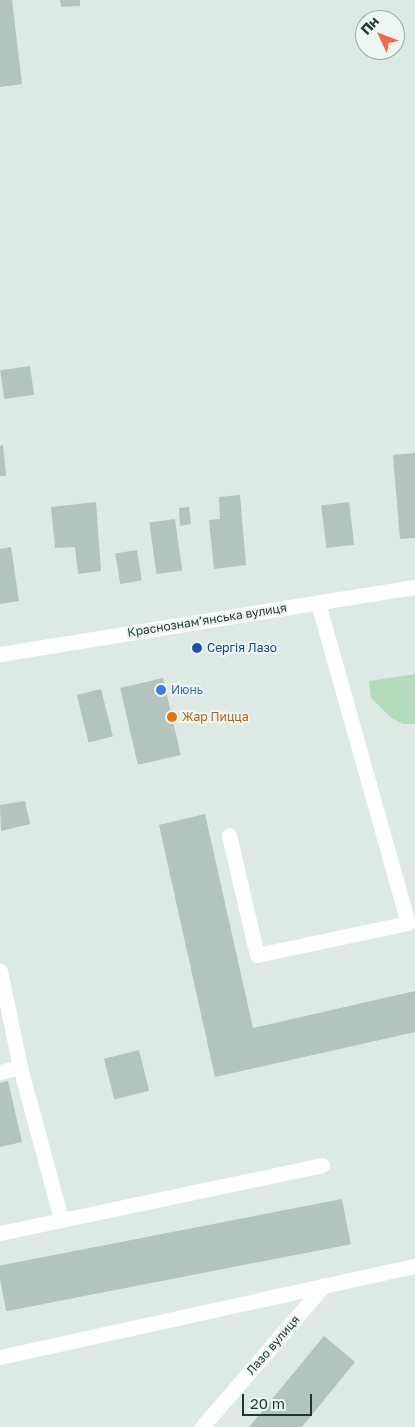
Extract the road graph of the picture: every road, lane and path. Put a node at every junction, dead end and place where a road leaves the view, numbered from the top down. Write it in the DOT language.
graph roads {
  1 [pos="415,587"];
  2 [pos="318,602"];
  3 [pos="0,654"];
  4 [pos="229,835"];
  5 [pos="0,971"];
  6 [pos="20,1067"];
  7 [pos="0,1072"];
  8 [pos="322,1165"];
  9 [pos="61,1219"];
  10 [pos="0,1233"];
  11 [pos="415,1266"];
  12 [pos="324,1285"];
  13 [pos="0,1357"];
  14 [pos="202,1427"];
  1 -- 2 [label="street, Краснознамʼянська вулиця"];
  2 -- 3 [label="street, Краснознамʼянська вулиця"];
  2 -- 4 [label="street"];
  5 -- 6 [label="street"];
  6 -- 7 [label="street"];
  6 -- 9 [label="street"];
  8 -- 9 [label="street"];
  9 -- 10 [label="street"];
  11 -- 12 [label="street"];
  12 -- 13 [label="street"];
  12 -- 14 [label="street, Лазо вулиця"];
}
